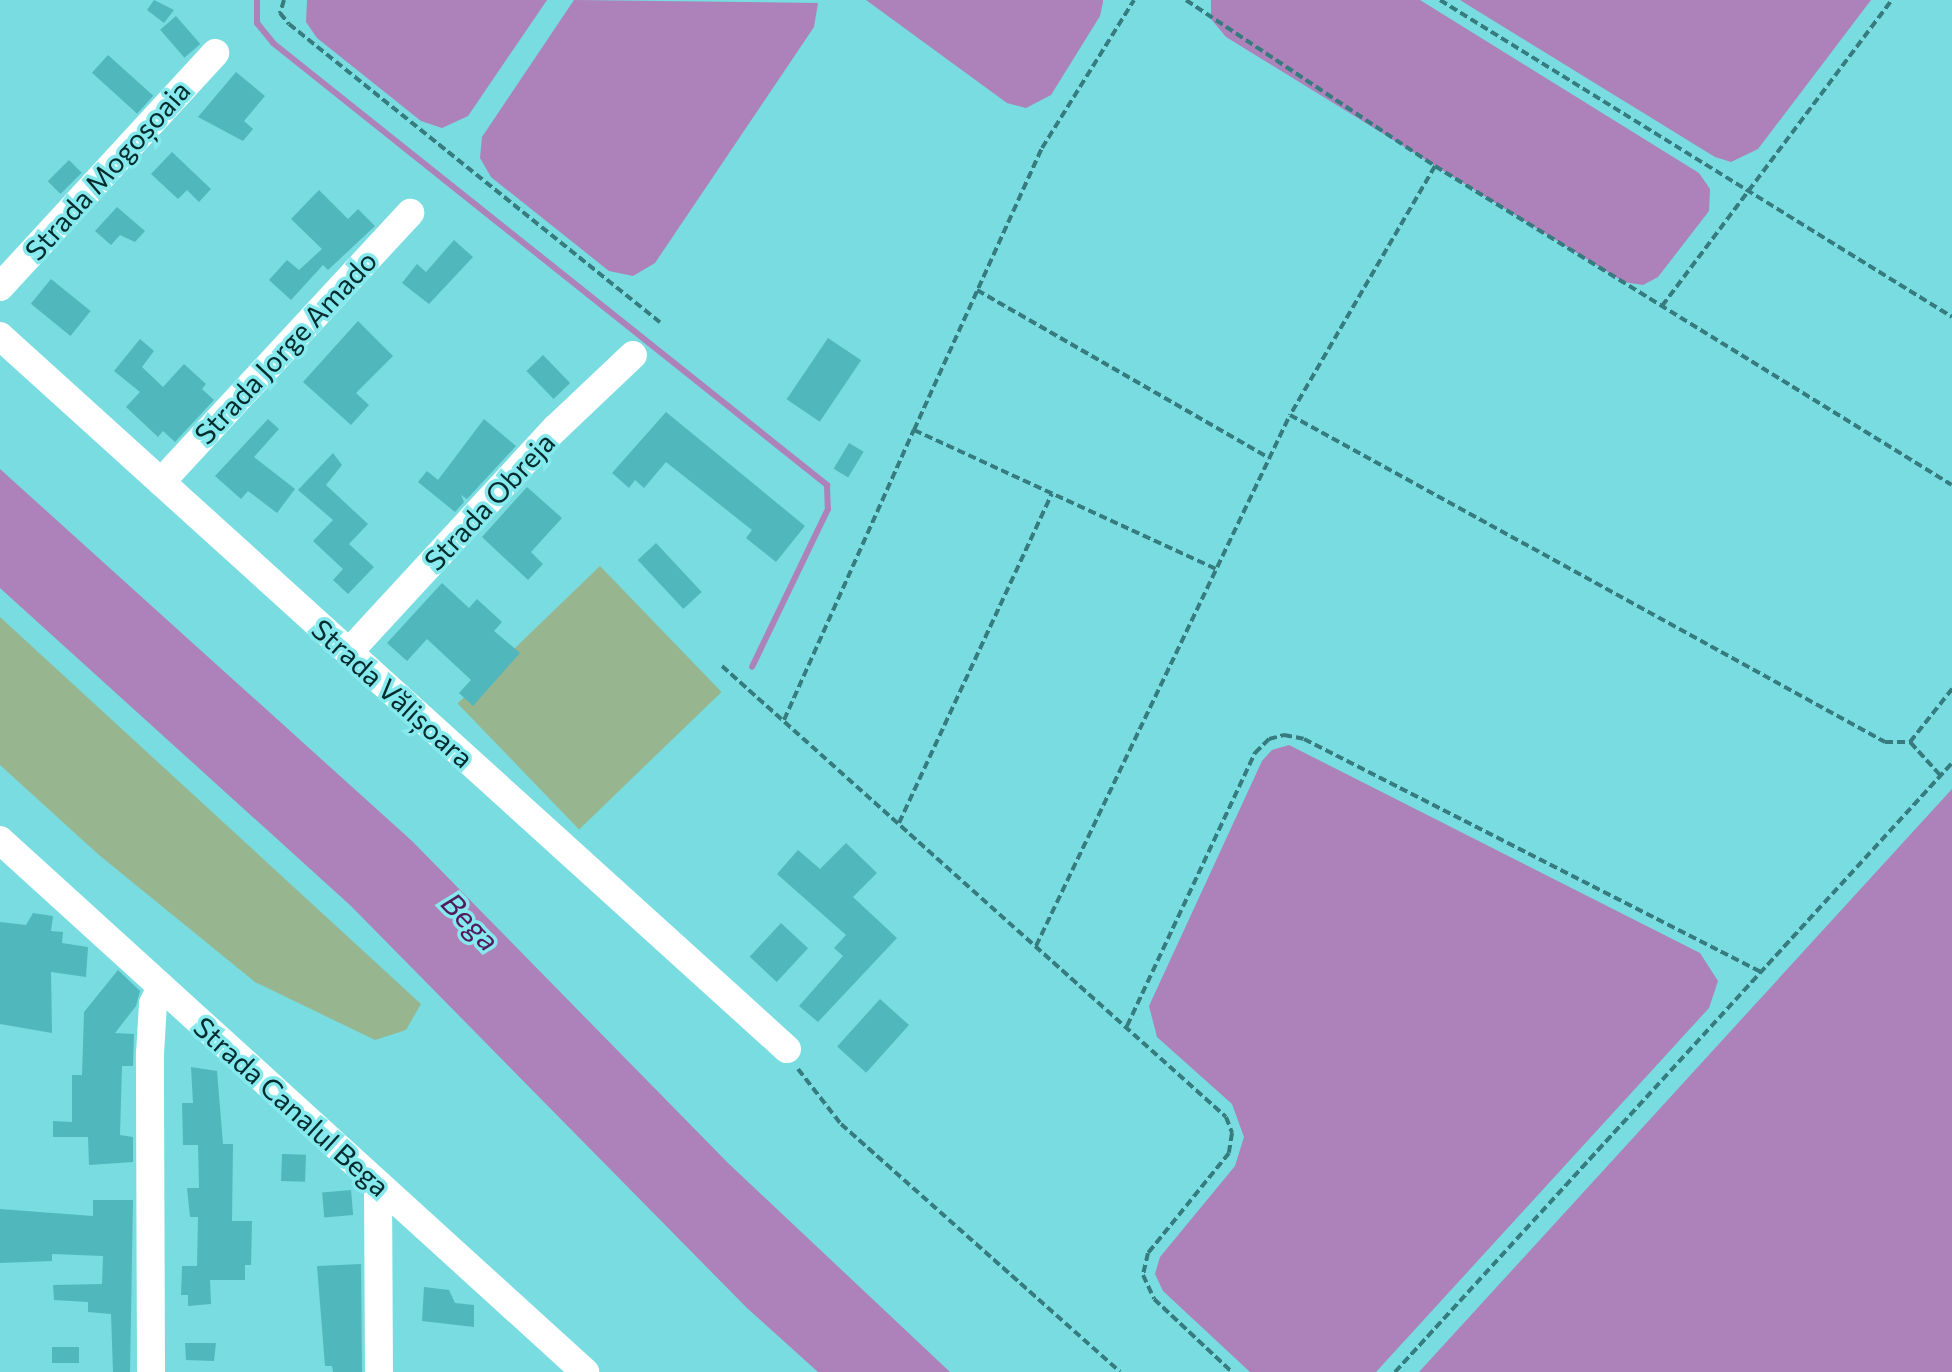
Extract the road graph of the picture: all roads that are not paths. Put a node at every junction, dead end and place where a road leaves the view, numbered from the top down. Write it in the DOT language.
graph roads {
  1 [pos="215,53"];
  2 [pos="410,213"];
  3 [pos="0,287"];
  4 [pos="0,336"];
  5 [pos="633,355"];
  6 [pos="161,482"];
  7 [pos="349,652"];
  8 [pos="0,840"];
  9 [pos="161,987"];
  10 [pos="787,1049"];
  11 [pos="378,1184"];
  12 [pos="151,1372"];
  13 [pos="379,1372"];
  14 [pos="585,1372"];
  1 -- 3 [label="street, Strada Mogoșoaia"];
  2 -- 6 [label="street, Strada Jorge Amado"];
  4 -- 6 [label="street, Strada Vălișoara"];
  5 -- 7 [label="street, Strada Obreja"];
  6 -- 7 [label="street, Strada Vălișoara"];
  7 -- 10 [label="street, Strada Vălișoara"];
  8 -- 9 [label="street, Strada Canalul Bega"];
  9 -- 11 [label="street, Strada Canalul Bega"];
  9 -- 12 [label="street"];
  11 -- 13 [label="street"];
  11 -- 14 [label="street, Strada Canalul Bega"];
}
